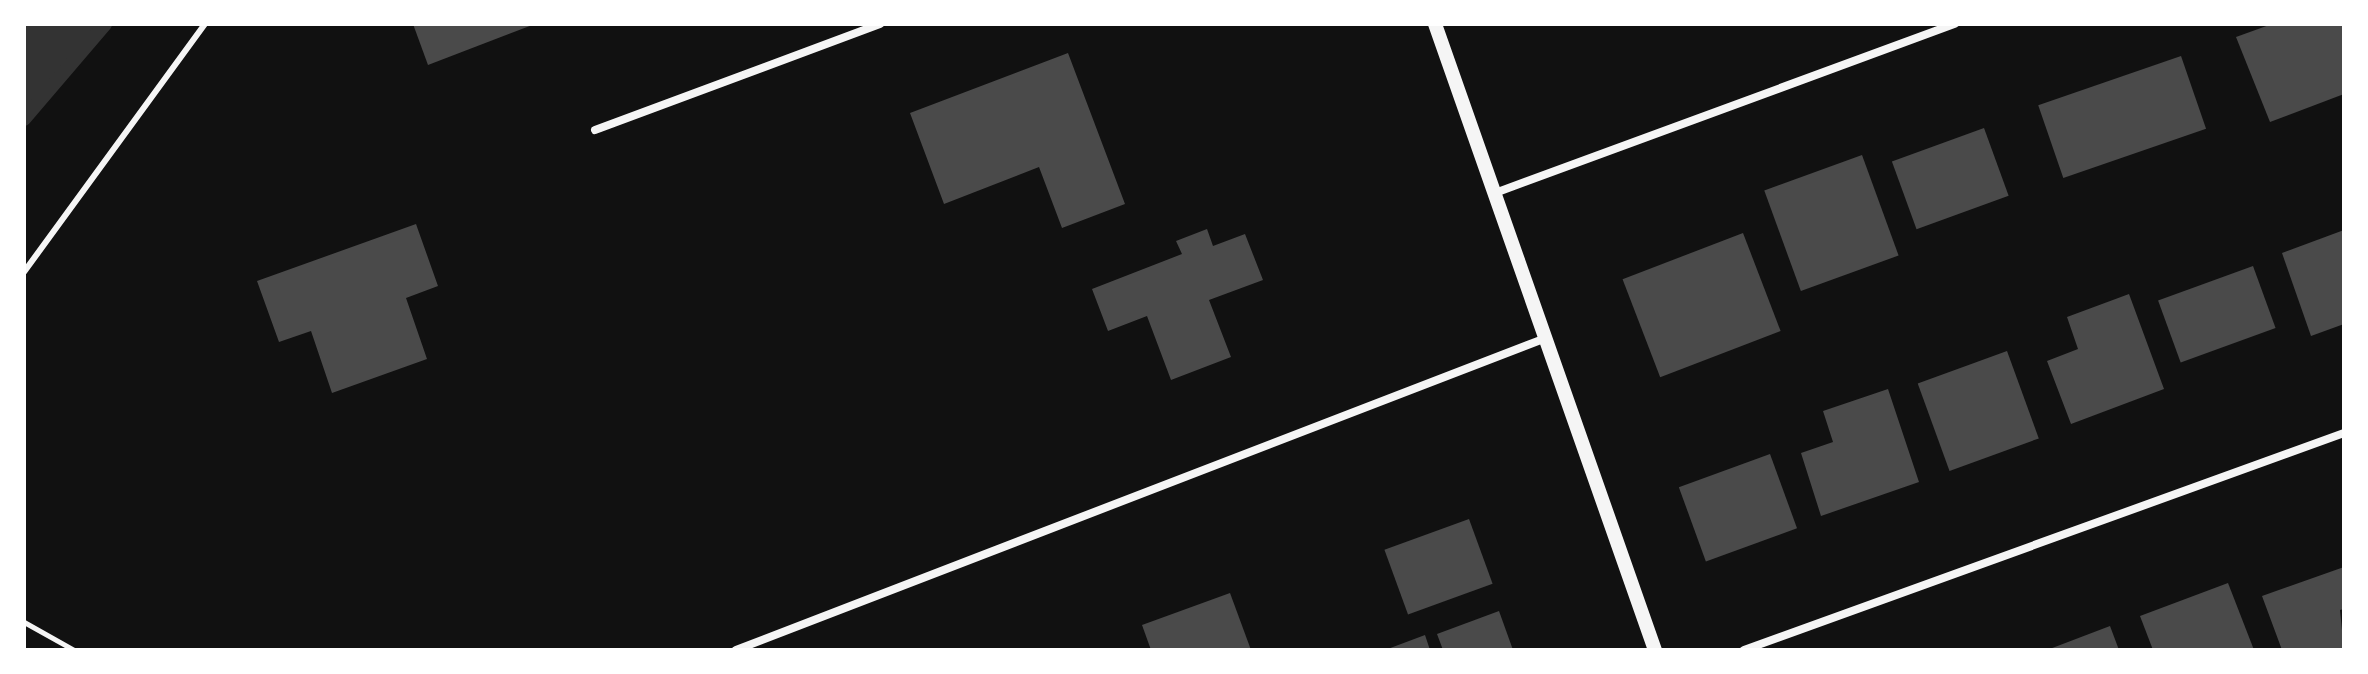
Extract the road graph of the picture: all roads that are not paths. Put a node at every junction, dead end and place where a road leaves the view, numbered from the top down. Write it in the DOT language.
graph roads {
  1 [pos="205,24"];
  2 [pos="880,24"];
  3 [pos="1435,24"];
  4 [pos="1955,24"];
  5 [pos="595,130"];
  6 [pos="1495,193"];
  7 [pos="24,272"];
  8 [pos="1546,338"];
  9 [pos="2344,433"];
  10 [pos="736,650"];
  11 [pos="1655,650"];
  12 [pos="1744,650"];
  1 -- 7 [label="lane"];
  2 -- 5 [label="street"];
  3 -- 6 [label="street"];
  4 -- 6 [label="street"];
  6 -- 8 [label="street"];
  8 -- 10 [label="street"];
  8 -- 11 [label="street"];
  9 -- 12 [label="street"];
}
